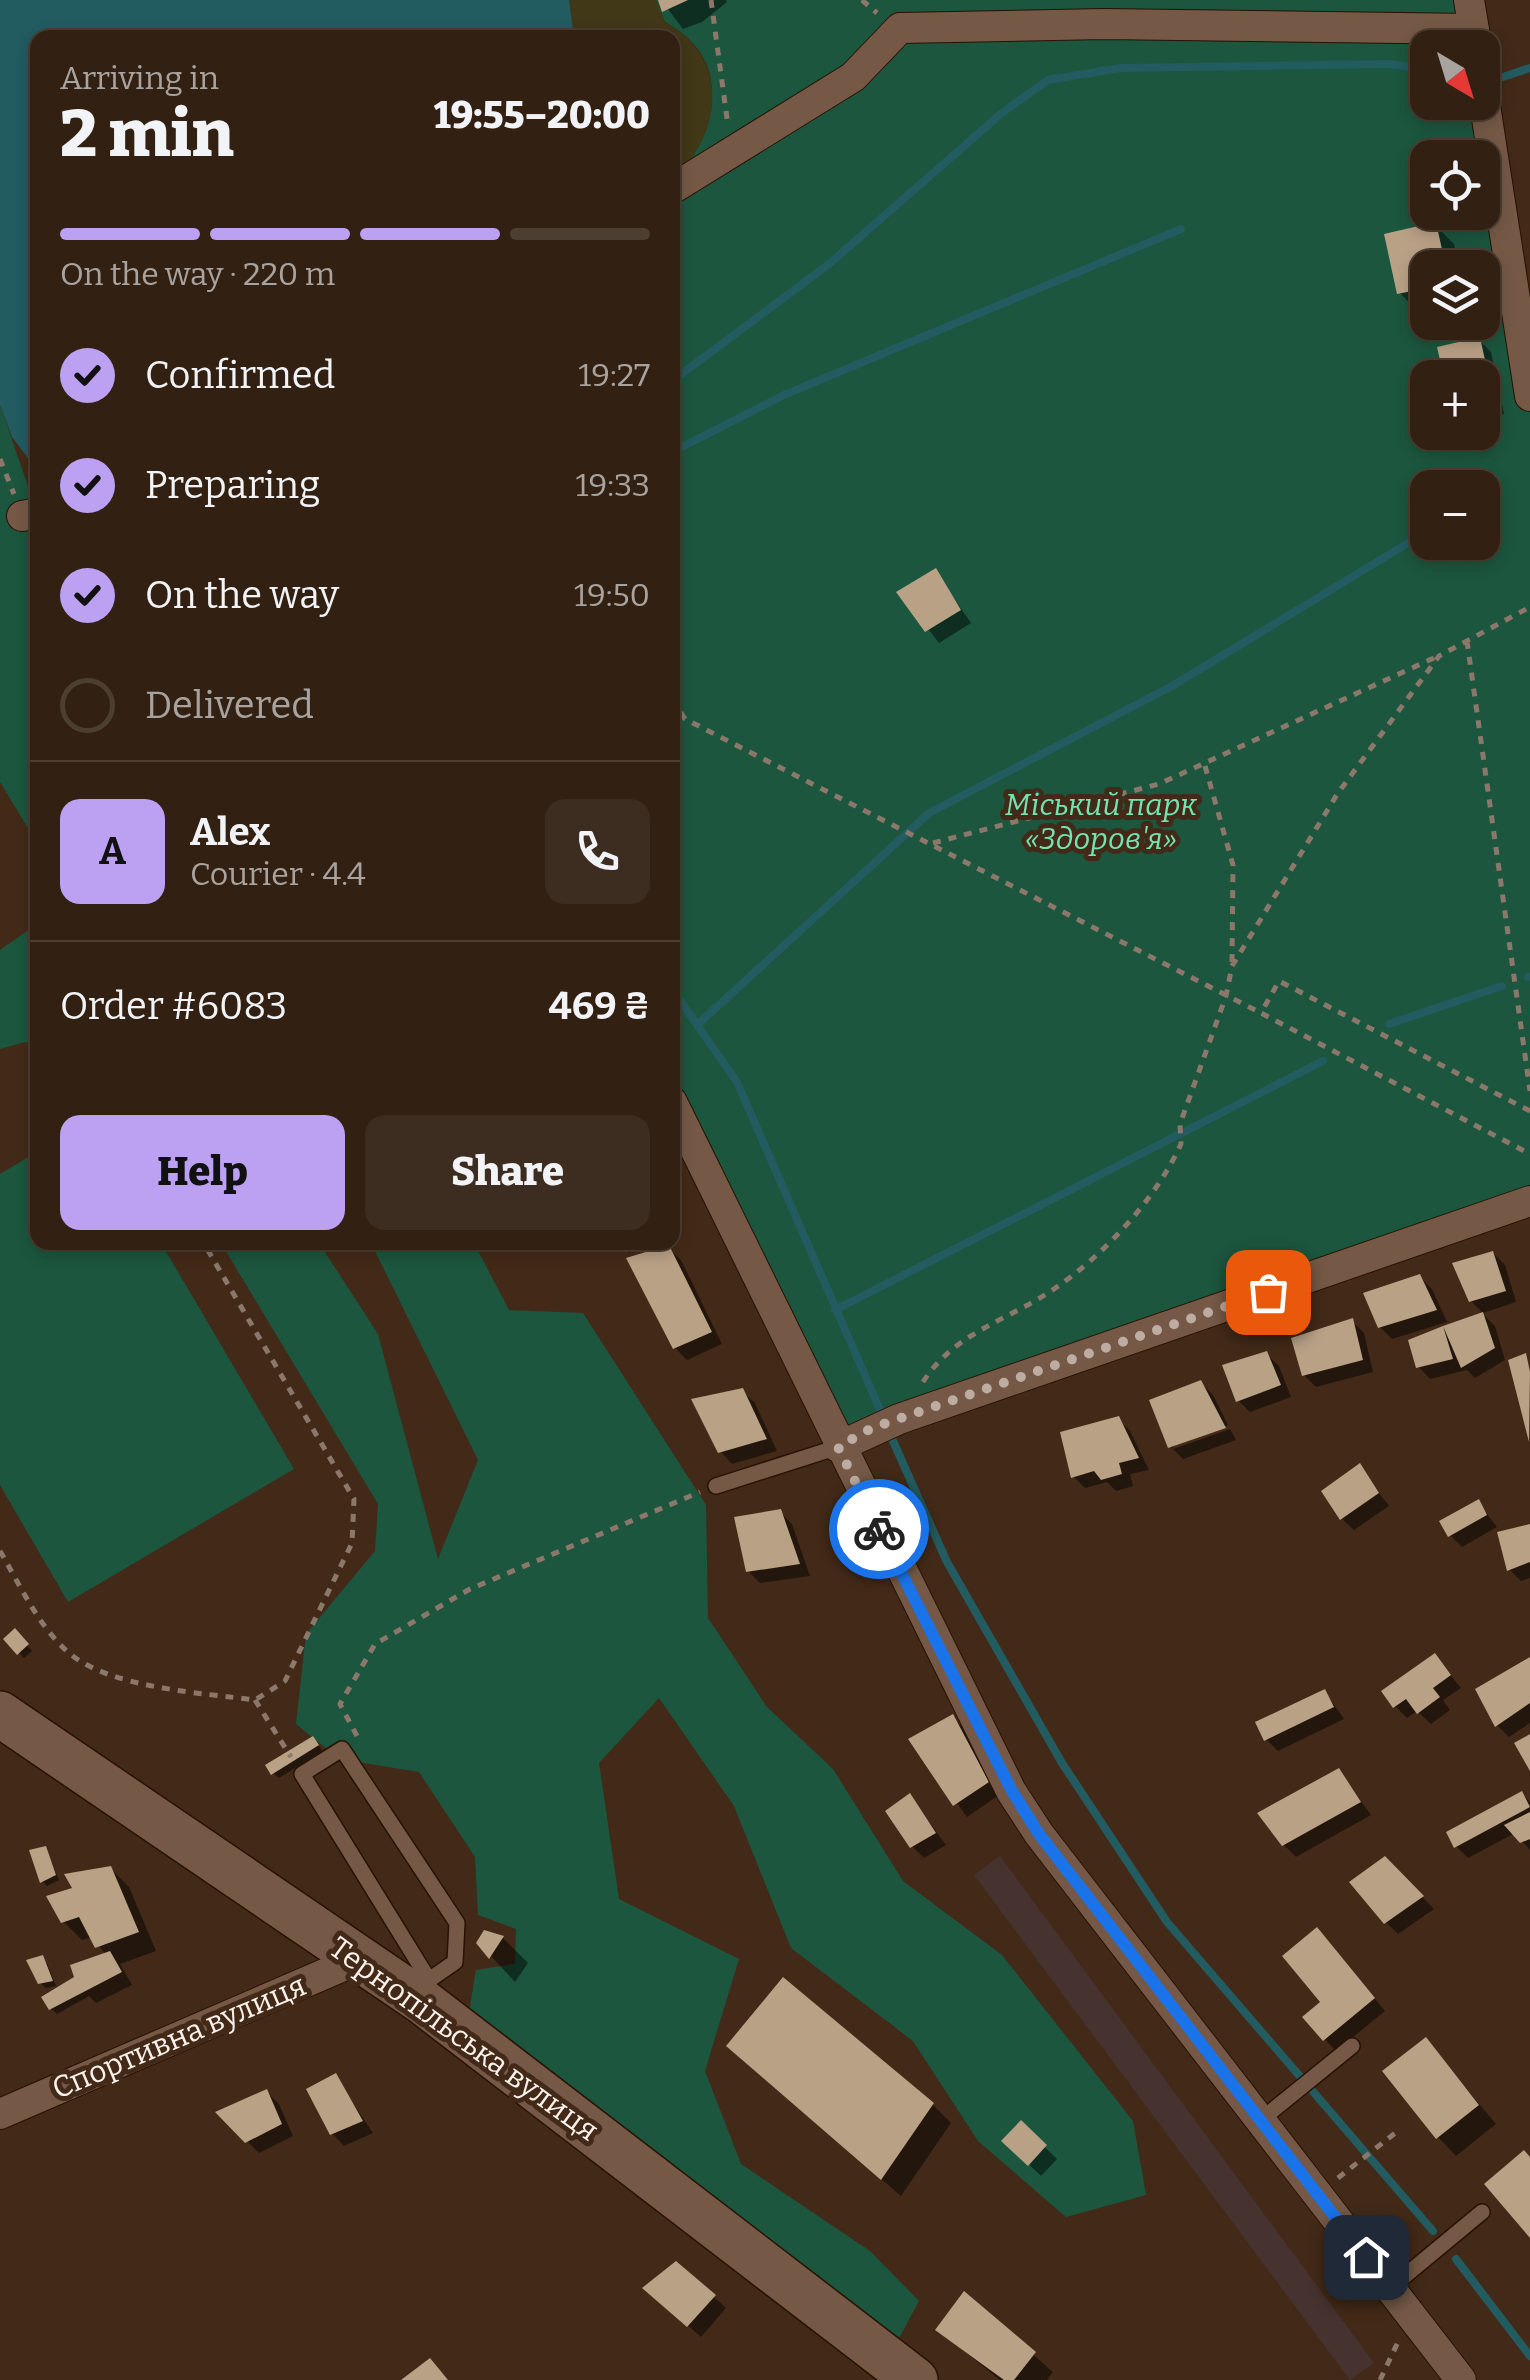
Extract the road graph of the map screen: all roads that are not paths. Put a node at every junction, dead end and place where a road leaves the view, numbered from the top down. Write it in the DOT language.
graph roads {
  1 [pos="1473,26"];
  2 [pos="1487,120"];
  3 [pos="680,184"];
  4 [pos="1530,396"];
  5 [pos="680,1119"];
  6 [pos="1530,1201"];
  7 [pos="838,1447"];
  8 [pos="716,1486"];
  9 [pos="0,1714"];
  10 [pos="357,1960"];
  11 [pos="427,1991"];
  12 [pos="1352,2046"];
  13 [pos="0,2114"];
  14 [pos="1262,2119"];
  15 [pos="1482,2212"];
  16 [pos="1389,2289"];
  17 [pos="916,2380"];
  18 [pos="1461,2380"];
  1 -- 3 [label="street"];
  2 -- 4 [label="street"];
  5 -- 7 [label="street"];
  6 -- 7 [label="street"];
  7 -- 8 [label="lane"];
  7 -- 14 [label="street"];
  9 -- 10 [label="street, Тернопільська вулиця"];
  10 -- 11 [label="street, Тернопільська вулиця"];
  10 -- 13 [label="street, Спортивна вулиця"];
  11 -- 11 [label="lane"];
  11 -- 17 [label="street, Тернопільська вулиця"];
  12 -- 14 [label="lane"];
  14 -- 16 [label="street"];
  15 -- 16 [label="lane"];
  16 -- 18 [label="street"];
}
